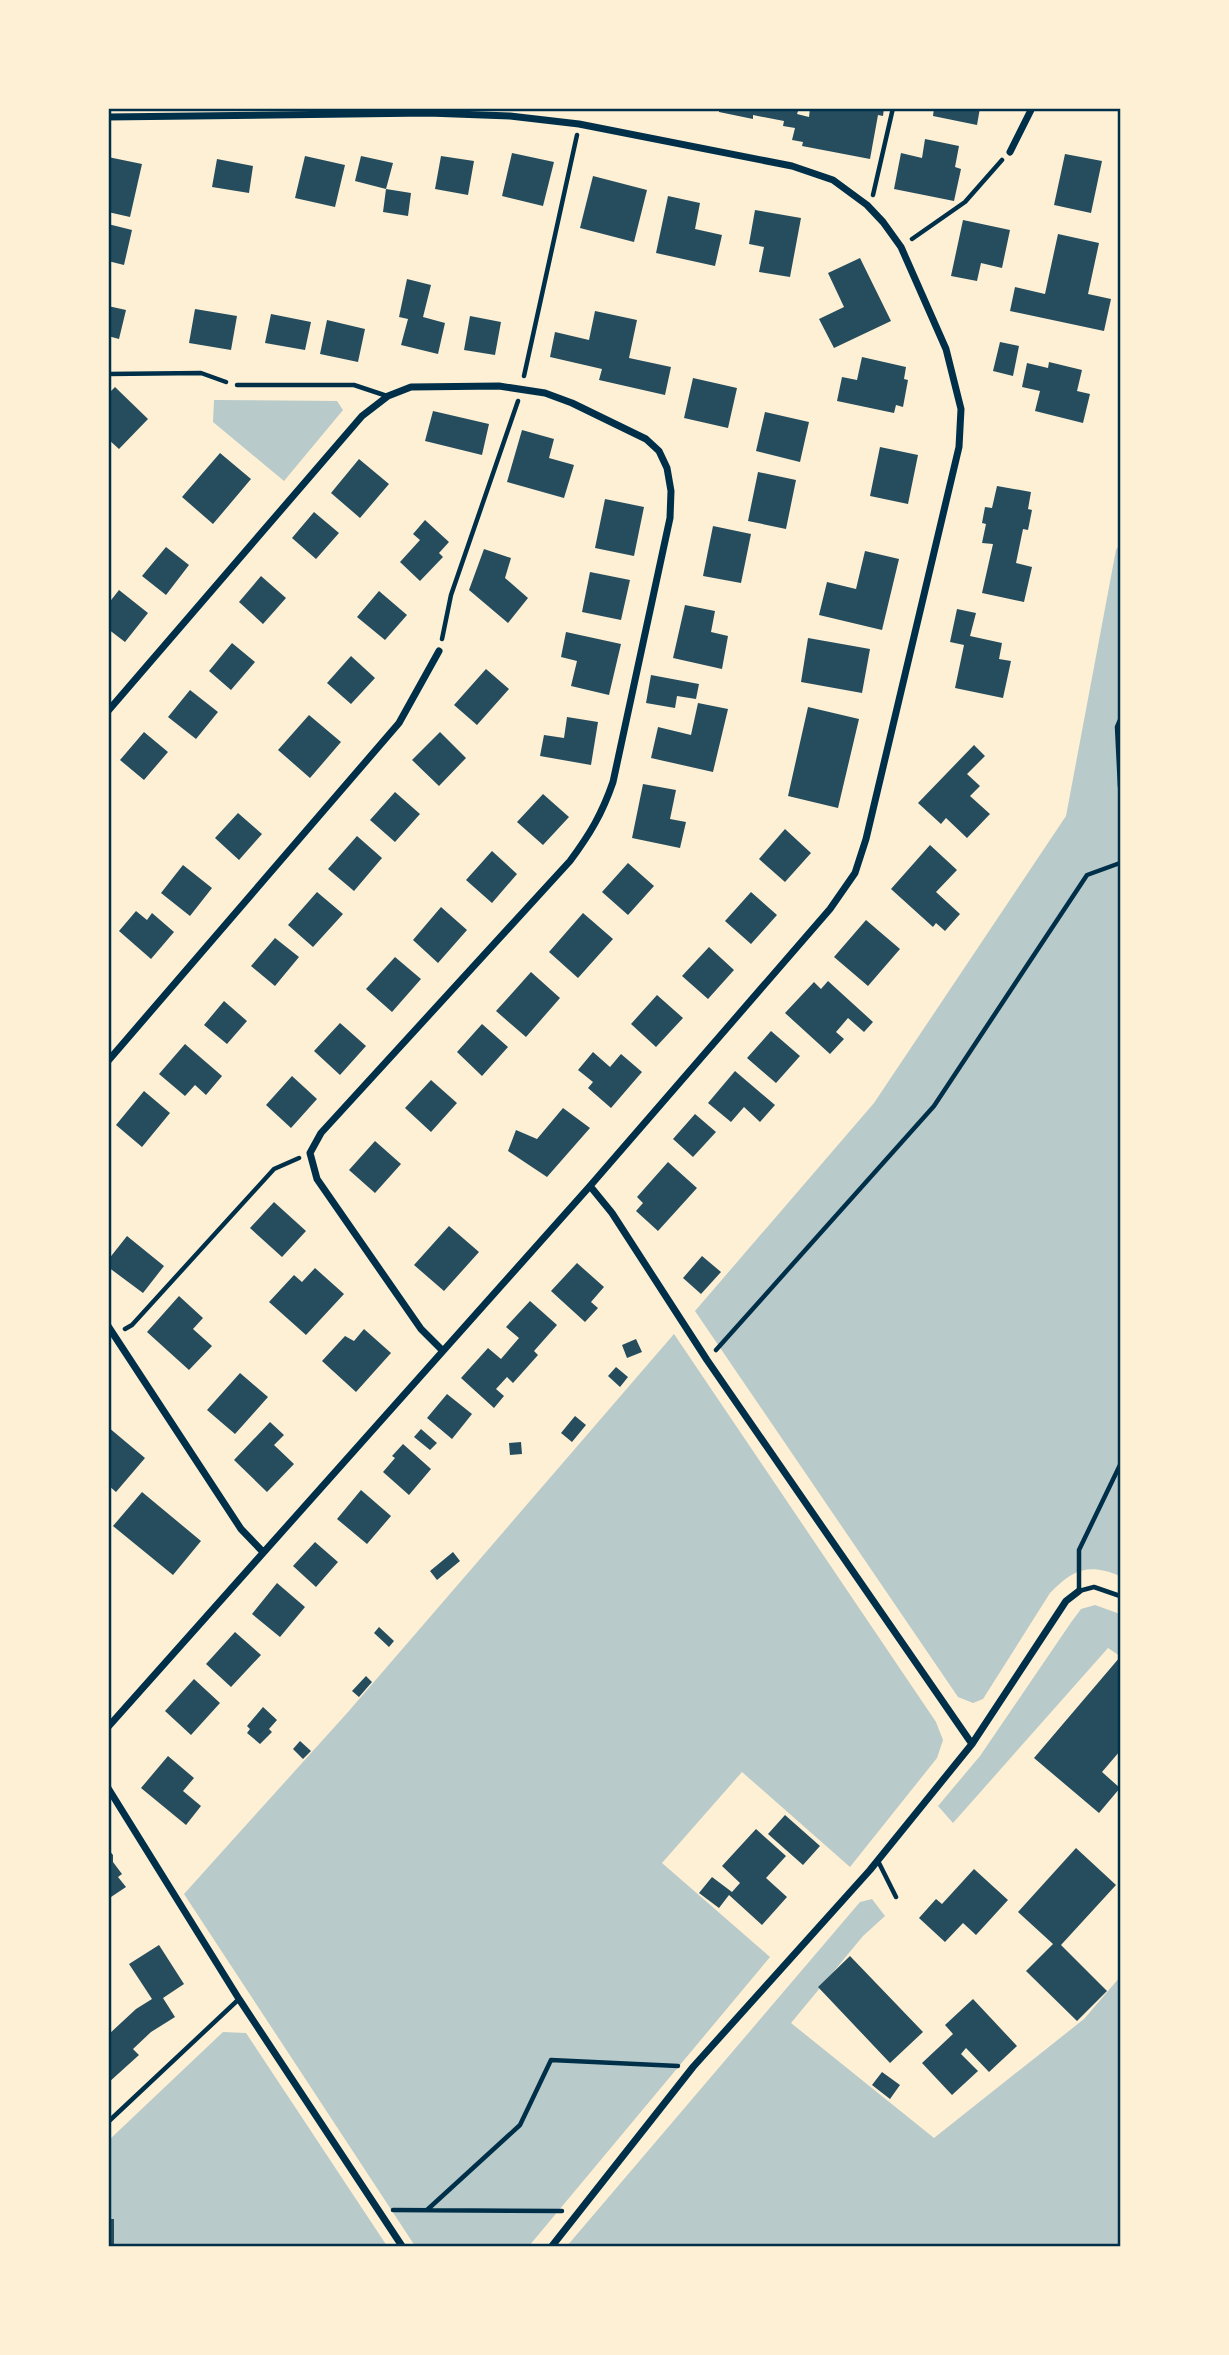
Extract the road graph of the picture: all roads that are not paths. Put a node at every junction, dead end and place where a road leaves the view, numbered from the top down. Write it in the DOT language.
graph roads {
  1 [pos="1032,108"];
  2 [pos="108,117"];
  3 [pos="1010,152"];
  4 [pos="237,385"];
  5 [pos="388,396"];
  6 [pos="439,650"];
  7 [pos="108,711"];
  8 [pos="108,1060"];
  9 [pos="590,1186"];
  10 [pos="108,1326"];
  11 [pos="443,1351"];
  12 [pos="1121,1465"];
  13 [pos="263,1552"];
  14 [pos="1079,1591"];
  15 [pos="1121,1596"];
  16 [pos="108,1727"];
  17 [pos="972,1744"];
  18 [pos="108,1788"];
  19 [pos="877,1861"];
  20 [pos="896,1897"];
  21 [pos="239,1999"];
  22 [pos="108,2122"];
  23 [pos="402,2246"];
  24 [pos="552,2246"];
  1 -- 3 [label="street"];
  2 -- 9 [label="street"];
  4 -- 5 [label="lane"];
  5 -- 7 [label="street"];
  5 -- 11 [label="street"];
  6 -- 8 [label="street"];
  9 -- 11 [label="street"];
  9 -- 17 [label="street"];
  10 -- 13 [label="street"];
  11 -- 13 [label="street"];
  12 -- 14 [label="lane"];
  13 -- 16 [label="street"];
  14 -- 15 [label="lane"];
  14 -- 17 [label="street"];
  17 -- 19 [label="street"];
  18 -- 21 [label="street"];
  19 -- 20 [label="lane"];
  19 -- 24 [label="street"];
  21 -- 22 [label="lane"];
  21 -- 23 [label="street"];
}
